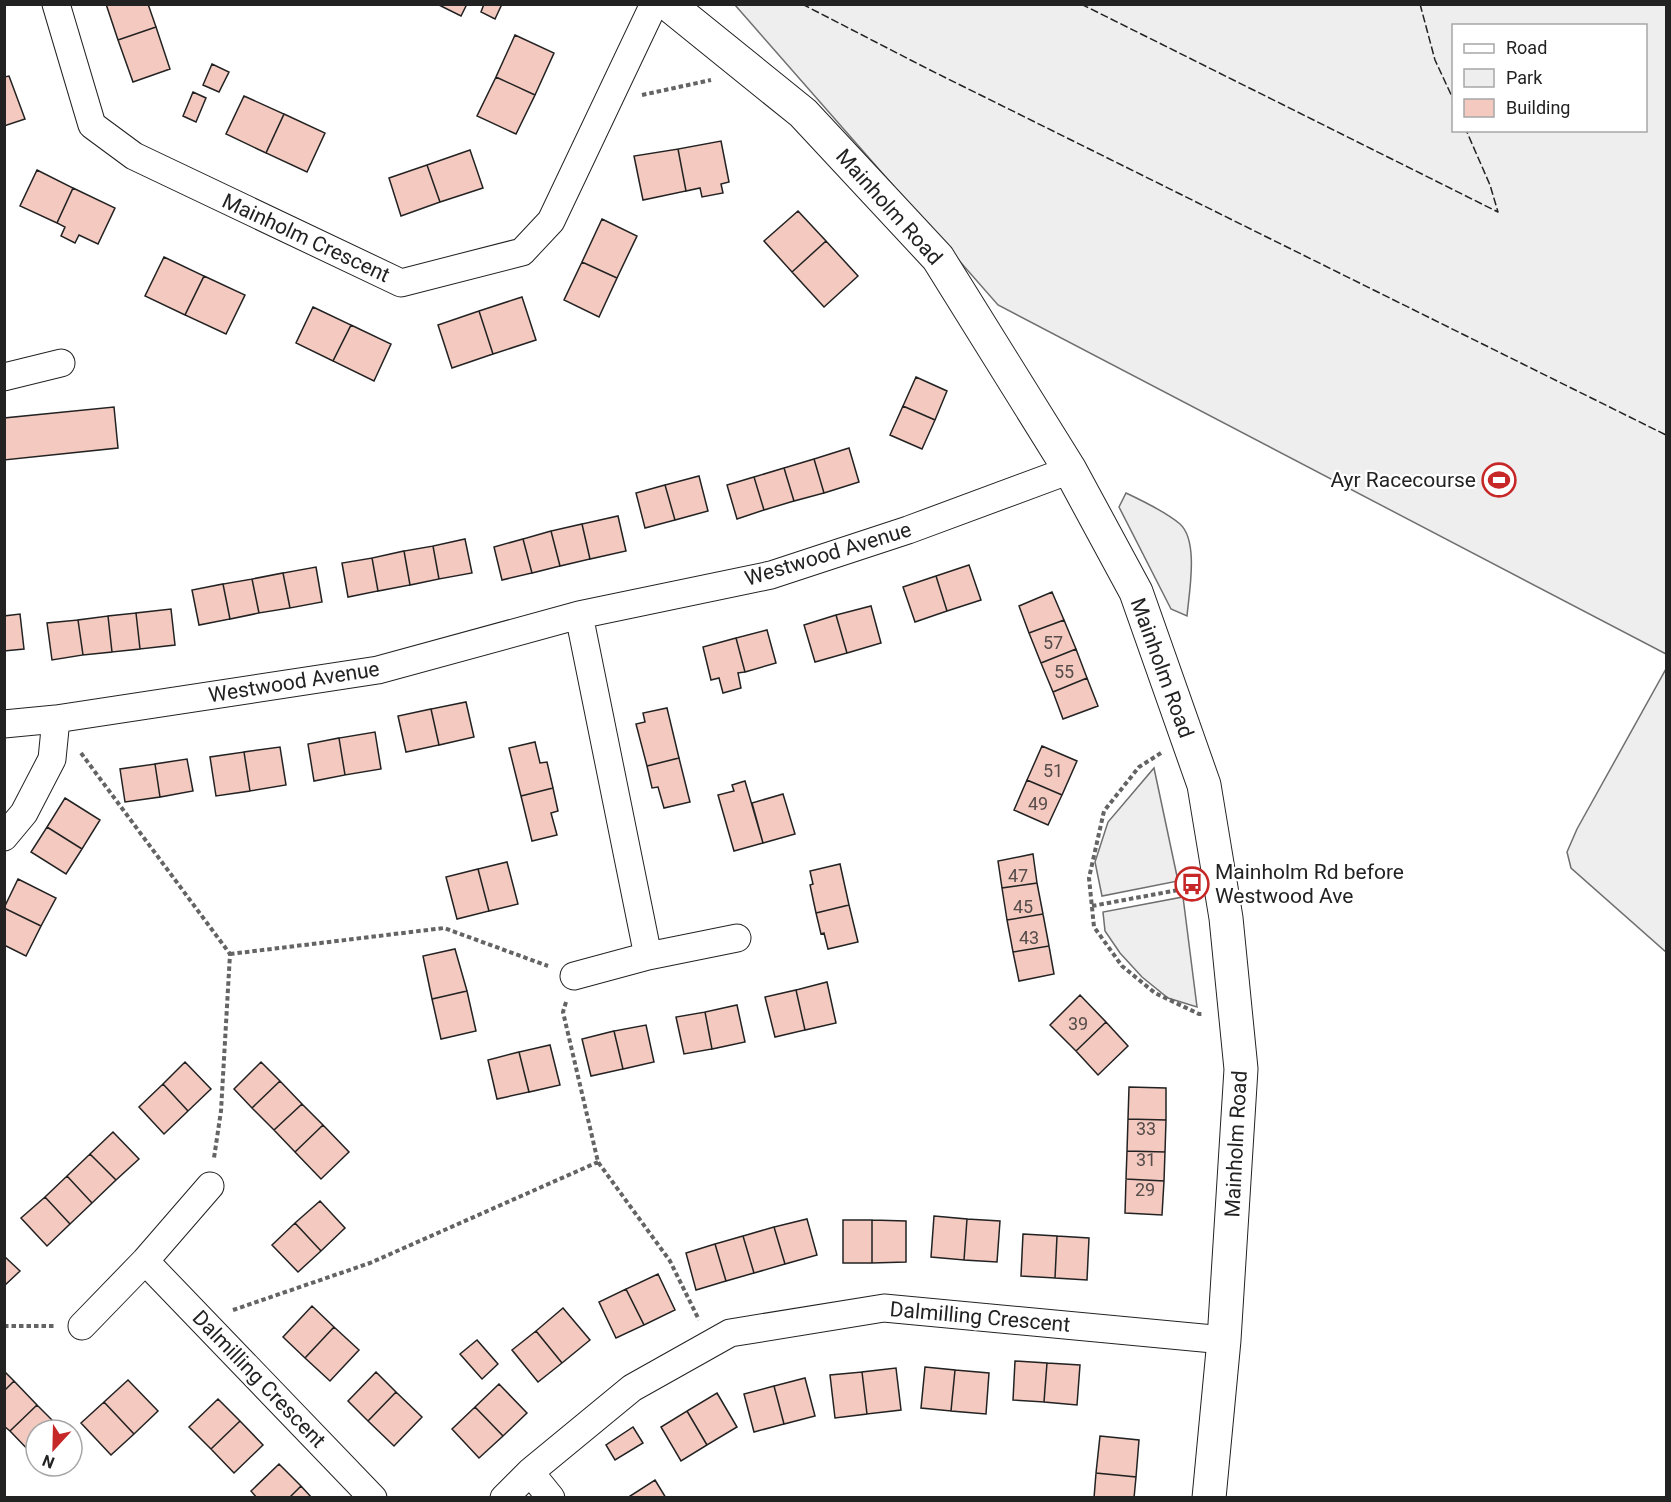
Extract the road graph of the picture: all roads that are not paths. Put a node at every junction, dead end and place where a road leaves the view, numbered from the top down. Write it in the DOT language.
graph roads {
  1 [pos="56,4"];
  2 [pos="654,4"];
  3 [pos="668,4"];
  4 [pos="61,363"];
  5 [pos="4,377"];
  6 [pos="1070,470"];
  7 [pos="579,615"];
  8 [pos="56,718"];
  9 [pos="4,723"];
  10 [pos="4,837"];
  11 [pos="737,938"];
  12 [pos="648,956"];
  13 [pos="574,976"];
  14 [pos="210,1186"];
  15 [pos="145,1262"];
  16 [pos="82,1326"];
  17 [pos="1224,1340"];
  18 [pos="530,1472"];
  19 [pos="373,1497"];
  20 [pos="504,1497"];
  21 [pos="552,1497"];
  22 [pos="1209,1497"];
  1 -- 2 [label="street, Mainholm Crescent"];
  3 -- 6 [label="street, Mainholm Road"];
  4 -- 5 [label="street"];
  6 -- 7 [label="street, Westwood Avenue"];
  6 -- 17 [label="street, Mainholm Road"];
  7 -- 8 [label="street, Westwood Avenue"];
  7 -- 12 [label="street"];
  8 -- 9 [label="street, Westwood Avenue"];
  8 -- 10 [label="street"];
  11 -- 12 [label="street"];
  12 -- 13 [label="street"];
  14 -- 15 [label="street"];
  15 -- 16 [label="street"];
  15 -- 19 [label="street, Dalmilling Crescent"];
  17 -- 18 [label="street, Dalmilling Crescent"];
  17 -- 22 [label="street, Mainholm Road"];
  18 -- 20 [label="street, Dalmilling Crescent"];
  18 -- 21 [label="street"];
}
